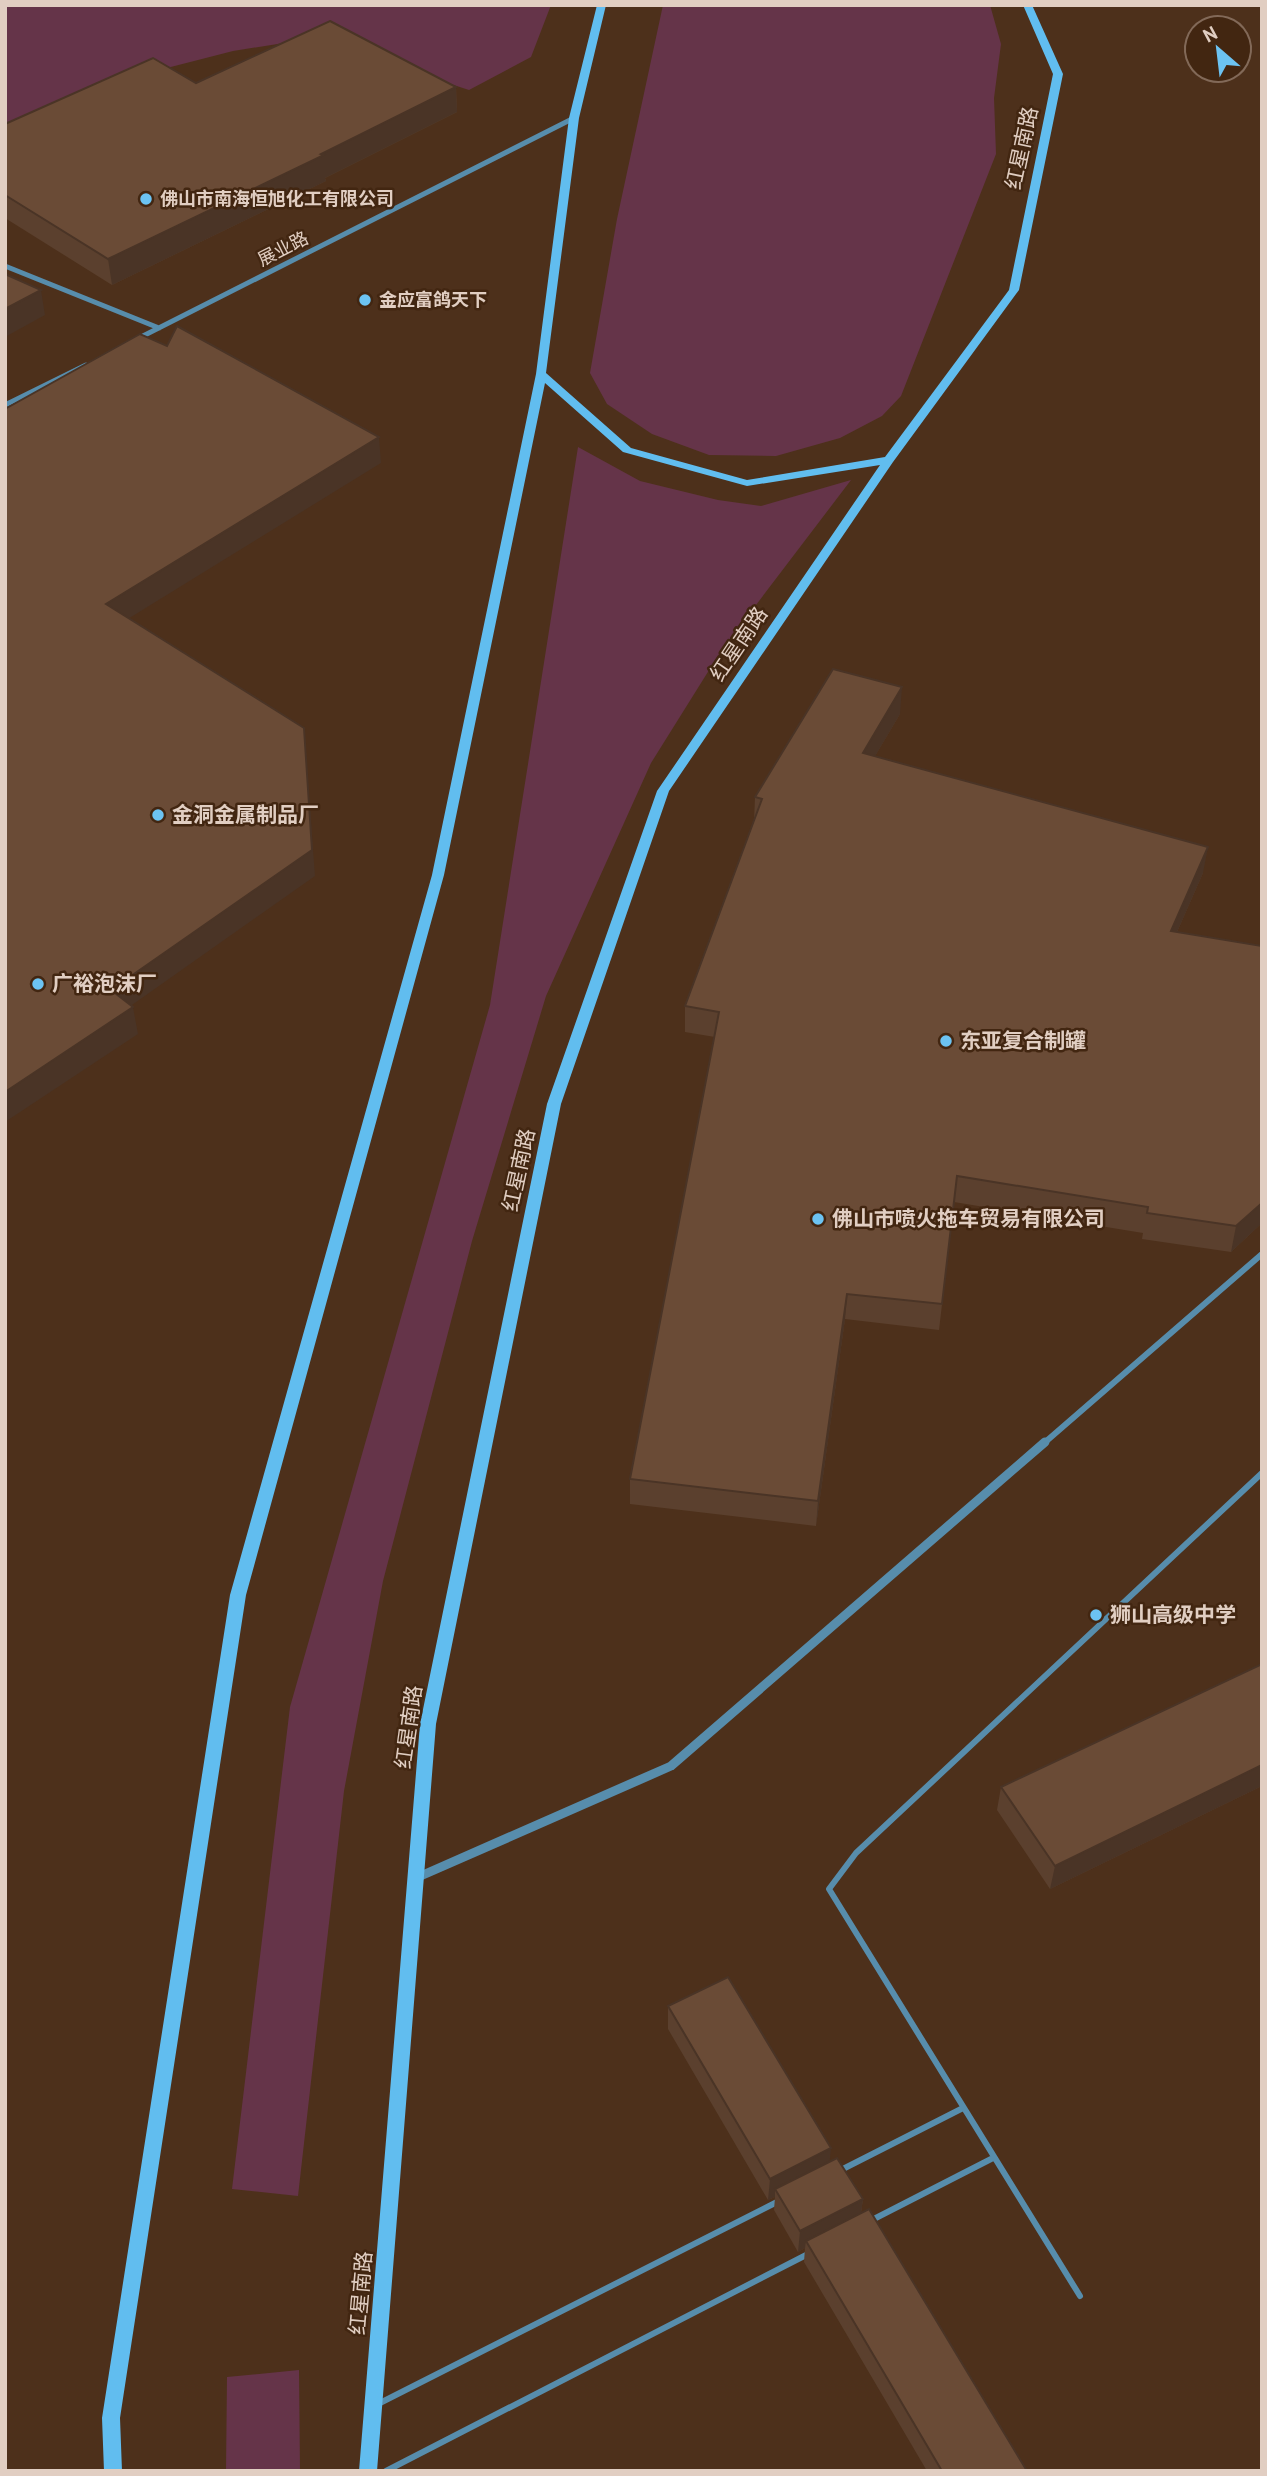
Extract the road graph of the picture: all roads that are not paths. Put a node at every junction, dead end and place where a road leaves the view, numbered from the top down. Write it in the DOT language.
graph roads {
  1 [pos="602,5"];
  2 [pos="1027,5"];
  3 [pos="574,118"];
  4 [pos="5,266"];
  5 [pos="159,328"];
  6 [pos="136,340"];
  7 [pos="88,363"];
  8 [pos="541,374"];
  9 [pos="5,405"];
  10 [pos="889,460"];
  11 [pos="1262,1254"];
  12 [pos="1262,1473"];
  13 [pos="416,1878"];
  14 [pos="963,2108"];
  15 [pos="993,2158"];
  16 [pos="831,2175"];
  17 [pos="783,2199"];
  18 [pos="861,2226"];
  19 [pos="813,2251"];
  20 [pos="1080,2296"];
  21 [pos="373,2406"];
  22 [pos="113,2471"];
  23 [pos="368,2471"];
  24 [pos="386,2471"];
  1 -- 3 [label="main road"];
  2 -- 10 [label="main road, 红星南路"];
  3 -- 5 [label="street, 展业路"];
  3 -- 8 [label="main road"];
  4 -- 5 [label="street"];
  5 -- 6 [label="street, 展业路"];
  7 -- 9 [label="street"];
  8 -- 10 [label="main road"];
  8 -- 22 [label="main road"];
  10 -- 13 [label="main road, 红星南路"];
  11 -- 13 [label="street"];
  12 -- 14 [label="lane"];
  13 -- 21 [label="main road, 红星南路"];
  14 -- 15 [label="lane"];
  14 -- 16 [label="lane"];
  15 -- 18 [label="lane"];
  15 -- 20 [label="lane"];
  17 -- 21 [label="lane"];
  19 -- 24 [label="lane"];
  21 -- 23 [label="main road, 红星南路"];
}
